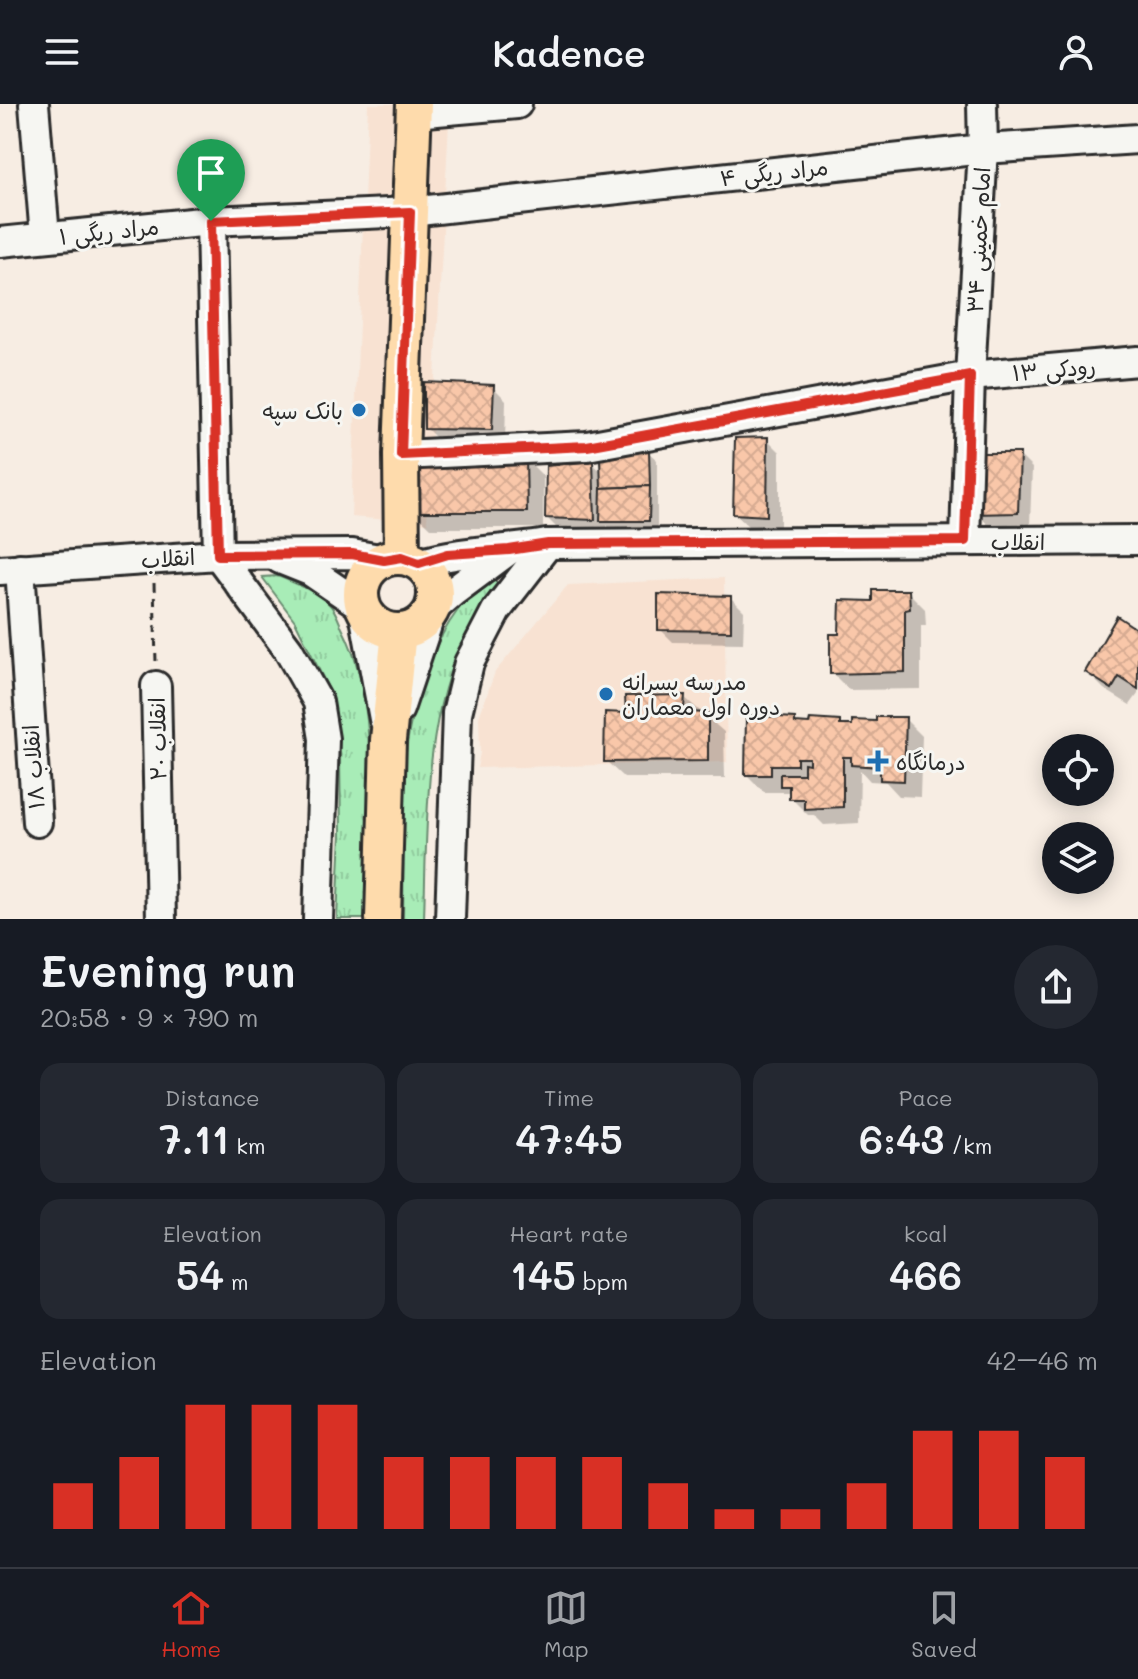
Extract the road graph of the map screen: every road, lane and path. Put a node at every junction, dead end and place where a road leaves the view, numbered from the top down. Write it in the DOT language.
graph roads {
  1 [pos="34,104"];
  2 [pos="517,104"];
  3 [pos="982,104"];
  4 [pos="414,108"];
  5 [pos="1138,139"];
  6 [pos="983,149"];
  7 [pos="410,212"];
  8 [pos="211,221"];
  9 [pos="45,237"];
  10 [pos="0,242"];
  11 [pos="1138,361"];
  12 [pos="970,376"];
  13 [pos="401,455"];
  14 [pos="1138,540"];
  15 [pos="965,541"];
  16 [pos="548,544"];
  17 [pos="509,550"];
  18 [pos="268,554"];
  19 [pos="218,555"];
  20 [pos="153,559"];
  21 [pos="402,560"];
  22 [pos="10,569"];
  23 [pos="363,607"];
  24 [pos="432,610"];
  25 [pos="399,631"];
  26 [pos="156,686"];
  27 [pos="388,740"];
  28 [pos="37,822"];
  29 [pos="161,919"];
  30 [pos="318,919"];
  31 [pos="383,919"];
  32 [pos="450,919"];
  1 -- 9 [label="street"];
  2 -- 4 [label="street"];
  3 -- 6 [label="street, امام خمینی ۳۴"];
  4 -- 7 [label="main road"];
  5 -- 6 [label="street, مراد ریگی ۴"];
  6 -- 7 [label="street, مراد ریگی ۴"];
  6 -- 12 [label="street, امام خمینی ۳۴"];
  7 -- 8 [label="street, مراد ریگی ۱"];
  7 -- 13 [label="main road"];
  8 -- 9 [label="street, مراد ریگی ۱"];
  8 -- 19 [label="street"];
  9 -- 10 [label="street, مراد ریگی ۱"];
  11 -- 12 [label="street, رودکی ۱۳"];
  12 -- 13 [label="street, رودکی ۱۳"];
  12 -- 15 [label="street, امام خمینی ۳۴"];
  13 -- 21 [label="main road"];
  14 -- 15 [label="street, انقلاب"];
  15 -- 16 [label="street, انقلاب"];
  16 -- 17 [label="street, انقلاب"];
  16 -- 32 [label="street"];
  17 -- 21 [label="street, انقلاب"];
  17 -- 24 [label="street"];
  18 -- 19 [label="street, انقلاب"];
  18 -- 21 [label="street, انقلاب"];
  18 -- 23 [label="street"];
  19 -- 20 [label="street, انقلاب"];
  19 -- 30 [label="street"];
  20 -- 22 [label="street, انقلاب"];
  20 -- 26 [label="path, انقلاب ۲۰"];
  21 -- 23 [label="main road"];
  21 -- 24 [label="main road"];
  22 -- 28 [label="street, انقلاب ۱۸"];
  23 -- 25 [label="main road"];
  23 -- 27 [label="street"];
  24 -- 25 [label="main road"];
  24 -- 27 [label="street"];
  25 -- 27 [label="main road"];
  26 -- 29 [label="street, انقلاب ۲۰"];
  27 -- 31 [label="main road"];
}
